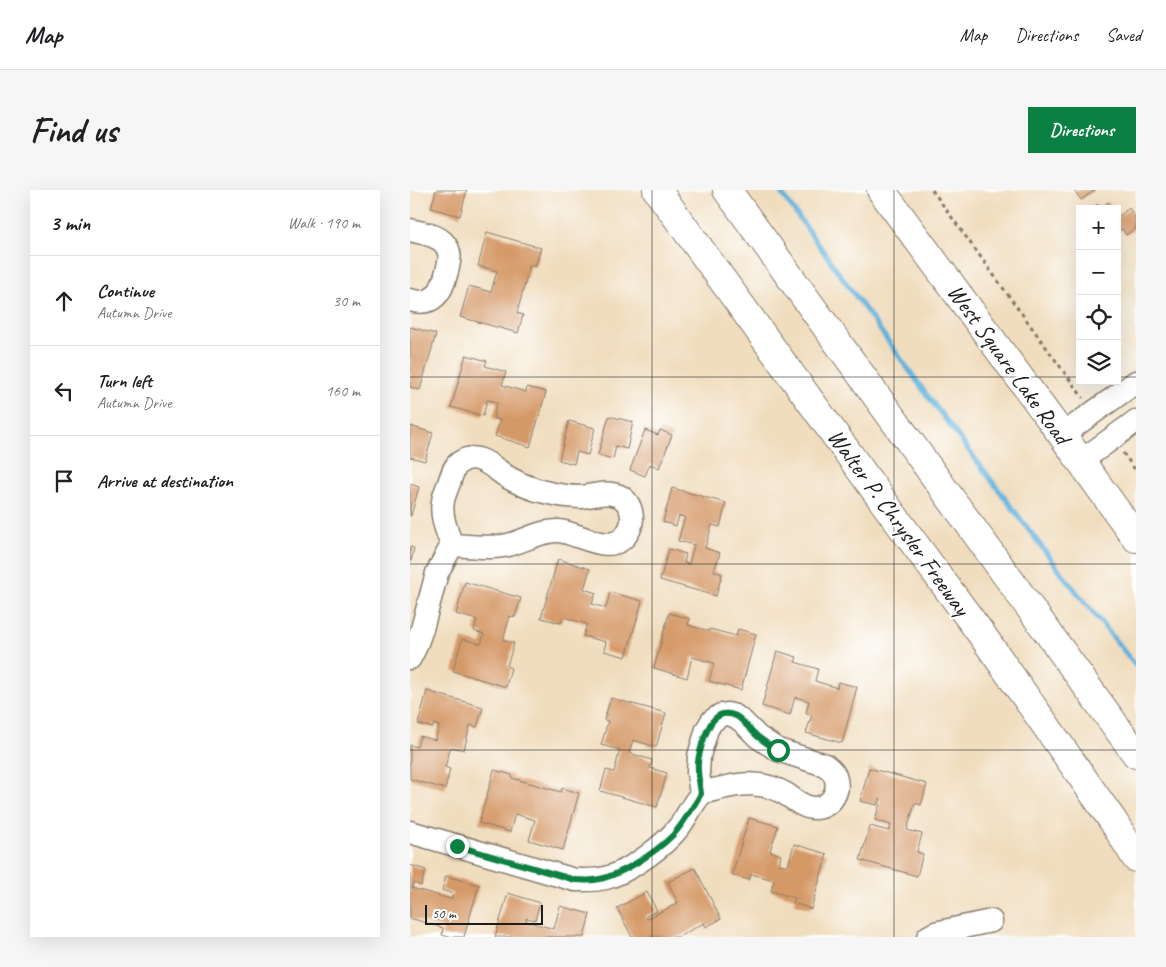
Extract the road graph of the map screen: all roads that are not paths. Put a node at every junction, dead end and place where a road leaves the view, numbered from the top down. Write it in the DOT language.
graph roads {
  1 [pos="657,190"];
  2 [pos="727,190"];
  3 [pos="882,190"];
  4 [pos="410,230"];
  5 [pos="410,300"];
  6 [pos="1136,382"];
  7 [pos="1136,421"];
  8 [pos="1062,435"];
  9 [pos="1081,461"];
  10 [pos="1136,538"];
  11 [pos="452,545"];
  12 [pos="410,658"];
  13 [pos="1136,754"];
  14 [pos="701,794"];
  15 [pos="410,832"];
  16 [pos="1136,858"];
  17 [pos="991,921"];
  18 [pos="928,937"];
  1 -- 16 [label="main road, Walter P. Chrysler Freeway"];
  2 -- 13 [label="main road"];
  3 -- 8 [label="main road, West Square Lake Road"];
  4 -- 5 [label="street"];
  6 -- 8 [label="street"];
  7 -- 9 [label="street"];
  8 -- 9 [label="main road, West Square Lake Road"];
  9 -- 10 [label="main road, West Square Lake Road"];
  11 -- 11 [label="street"];
  11 -- 12 [label="street"];
  14 -- 14 [label="street"];
  14 -- 15 [label="street"];
  17 -- 18 [label="street"];
}
